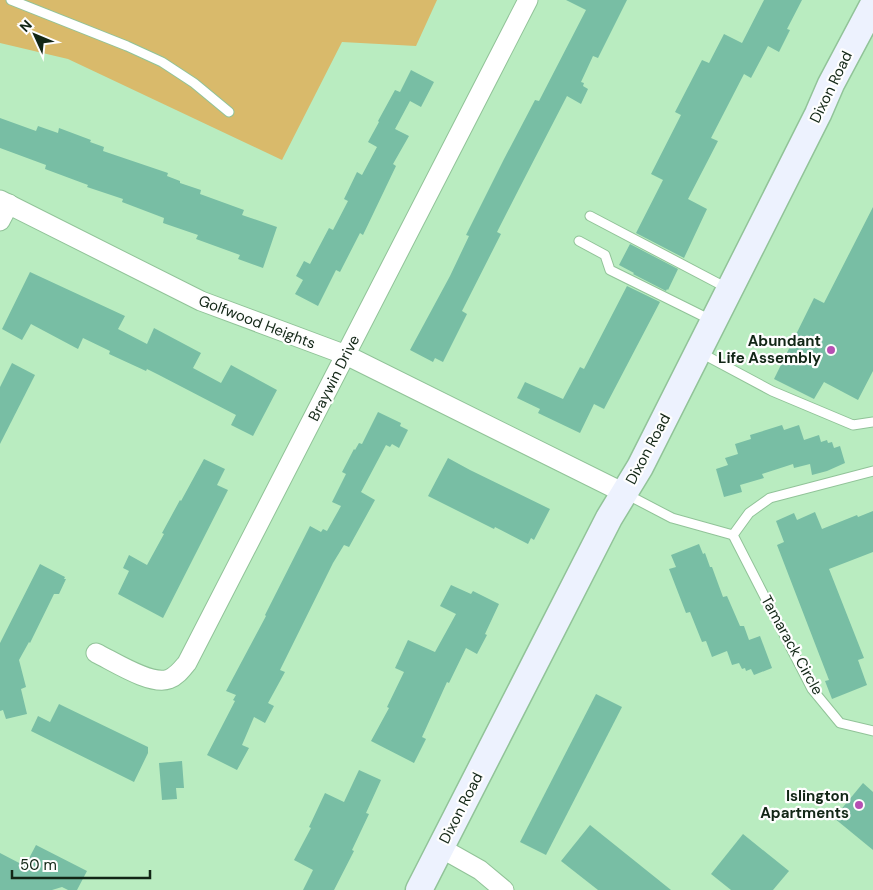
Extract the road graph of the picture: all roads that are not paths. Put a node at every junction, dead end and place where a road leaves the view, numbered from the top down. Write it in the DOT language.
graph roads {
  1 [pos="11,0"];
  2 [pos="528,0"];
  3 [pos="873,5"];
  4 [pos="229,112"];
  5 [pos="4,202"];
  6 [pos="590,216"];
  7 [pos="0,221"];
  8 [pos="579,241"];
  9 [pos="730,289"];
  10 [pos="714,321"];
  11 [pos="698,351"];
  12 [pos="346,355"];
  13 [pos="873,422"];
  14 [pos="873,471"];
  15 [pos="624,493"];
  16 [pos="733,535"];
  17 [pos="96,653"];
  18 [pos="873,731"];
  19 [pos="441,848"];
  20 [pos="419,890"];
  21 [pos="504,890"];
  1 -- 4 [label="lane"];
  2 -- 12 [label="street, Braywin Drive"];
  3 -- 9 [label="main road, Dixon Road"];
  5 -- 7 [label="street"];
  5 -- 12 [label="street, Golfwood Heights"];
  6 -- 9 [label="lane"];
  8 -- 10 [label="lane"];
  9 -- 10 [label="main road, Dixon Road"];
  10 -- 11 [label="main road, Dixon Road"];
  11 -- 13 [label="lane"];
  11 -- 15 [label="main road, Dixon Road"];
  12 -- 15 [label="street, Golfwood Heights"];
  12 -- 17 [label="street, Braywin Drive"];
  14 -- 16 [label="lane"];
  15 -- 16 [label="lane"];
  15 -- 19 [label="main road, Dixon Road"];
  16 -- 18 [label="lane, Tamarack Circle"];
  19 -- 20 [label="main road, Dixon Road"];
  19 -- 21 [label="street"];
}
